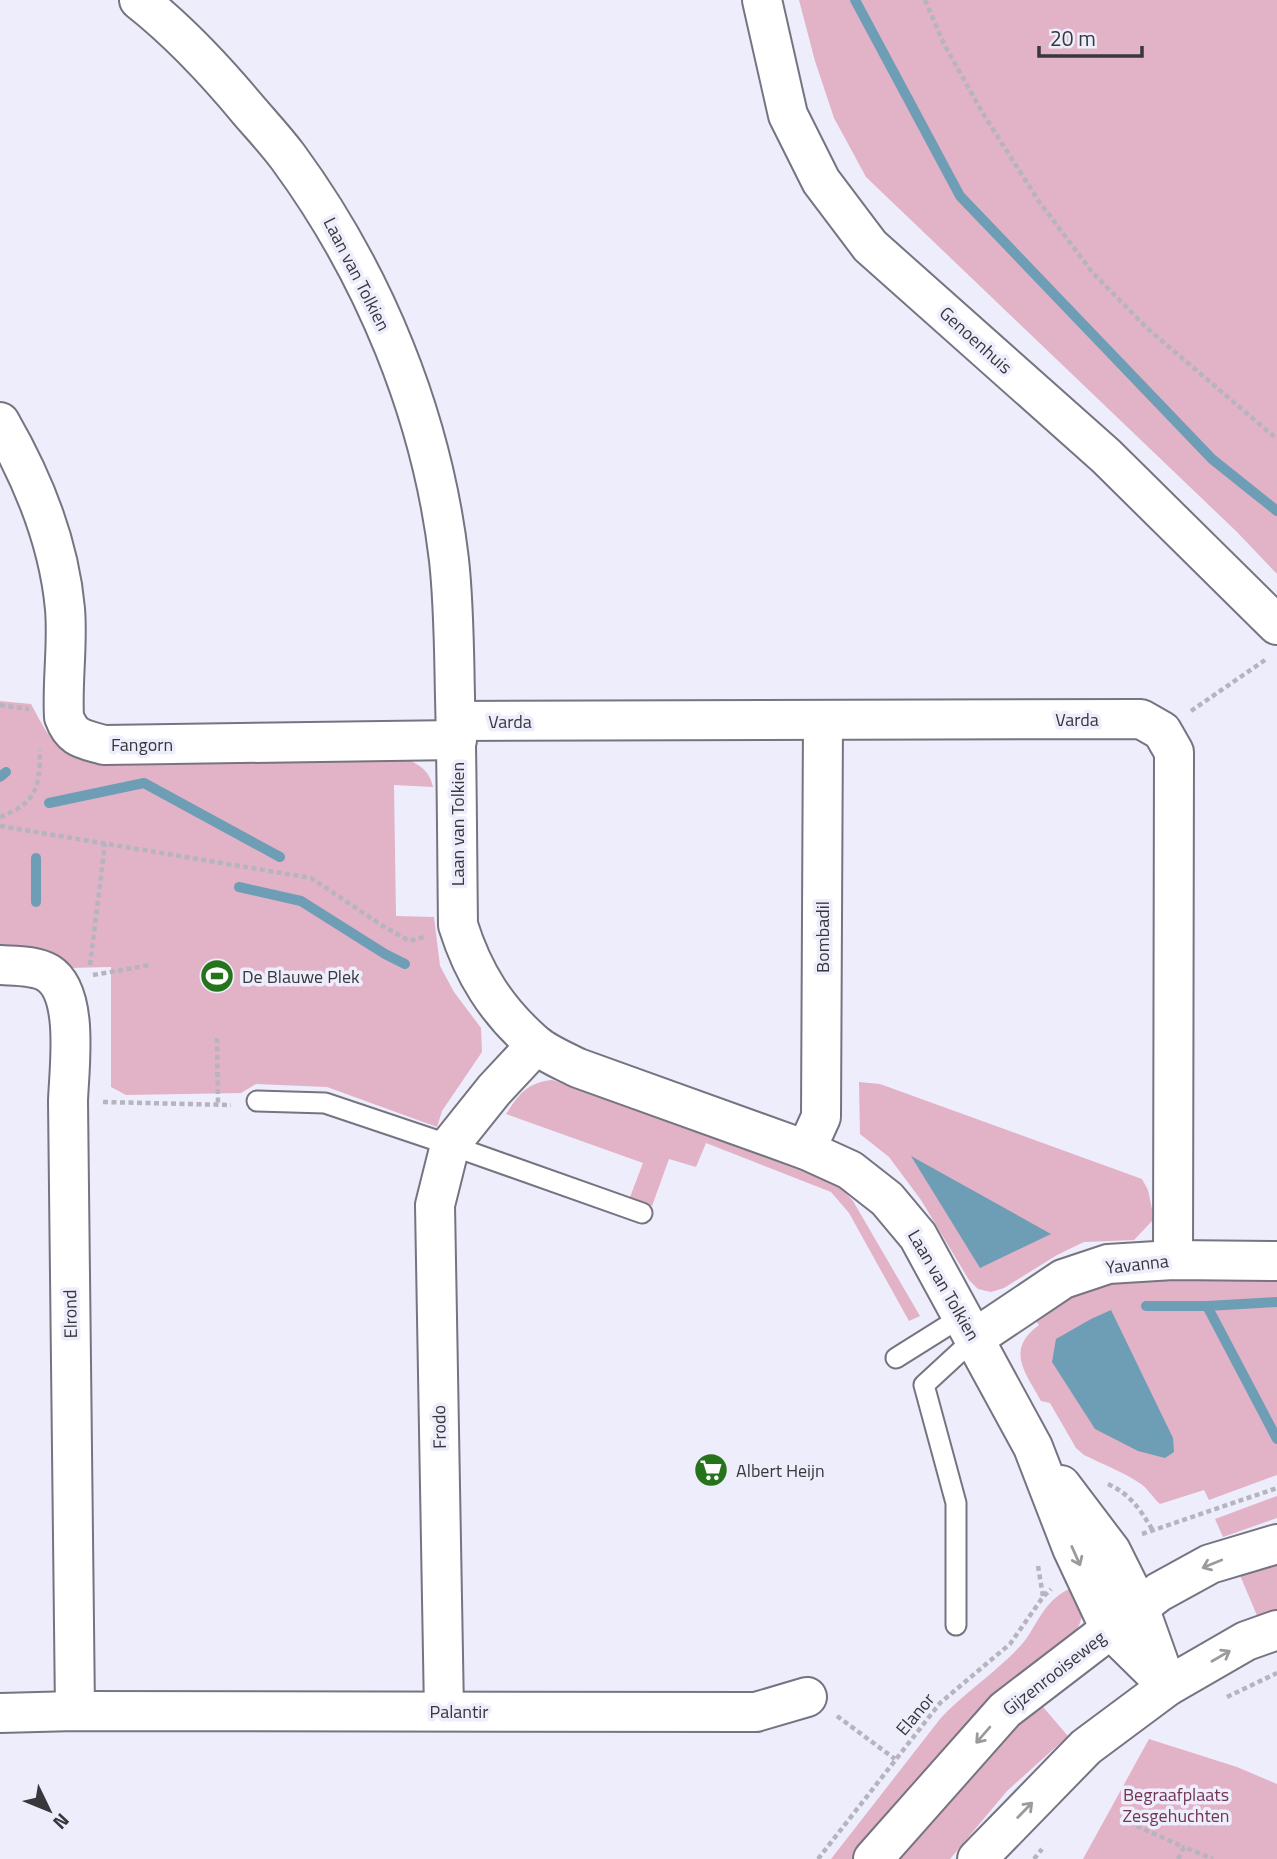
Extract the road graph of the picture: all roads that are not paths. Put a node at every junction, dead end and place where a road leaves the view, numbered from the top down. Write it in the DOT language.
graph roads {
  1 [pos="139,0"];
  2 [pos="762,0"];
  3 [pos="0,422"];
  4 [pos="1271,642"];
  5 [pos="823,721"];
  6 [pos="456,730"];
  7 [pos="0,965"];
  8 [pos="536,1045"];
  9 [pos="257,1101"];
  10 [pos="450,1145"];
  11 [pos="806,1150"];
  12 [pos="642,1213"];
  13 [pos="1173,1260"];
  14 [pos="1277,1261"];
  15 [pos="969,1327"];
  16 [pos="896,1358"];
  17 [pos="1277,1544"];
  18 [pos="1124,1618"];
  19 [pos="956,1625"];
  20 [pos="1277,1630"];
  21 [pos="1167,1686"];
  22 [pos="807,1697"];
  23 [pos="75,1711"];
  24 [pos="444,1711"];
  25 [pos="0,1713"];
  26 [pos="873,1859"];
  27 [pos="977,1859"];
  1 -- 6 [label="street, Laan van Tolkien"];
  2 -- 4 [label="street, Genoenhuis"];
  3 -- 6 [label="street, Fangorn"];
  5 -- 6 [label="street, Varda"];
  5 -- 11 [label="street, Bombadil"];
  5 -- 13 [label="street, Varda"];
  6 -- 8 [label="street, Laan van Tolkien"];
  7 -- 23 [label="street, Elrond"];
  8 -- 10 [label="street, Frodo"];
  8 -- 11 [label="street, Laan van Tolkien"];
  9 -- 10 [label="lane"];
  10 -- 12 [label="lane"];
  10 -- 24 [label="street, Frodo"];
  11 -- 15 [label="street, Laan van Tolkien"];
  13 -- 14 [label="street, Yavanna"];
  13 -- 15 [label="street, Yavanna"];
  15 -- 16 [label="lane"];
  15 -- 18 [label="street, Laan van Tolkien"];
  15 -- 19 [label="lane"];
  17 -- 18 [label="street, Gijzenrooiseweg, one-way"];
  18 -- 21 [label="street, Laan van Tolkien"];
  18 -- 26 [label="street, Gijzenrooiseweg, one-way"];
  21 -- 20 [label="street, one-way"];
  27 -- 21 [label="street, one-way"];
  22 -- 24 [label="street, Palantir"];
  23 -- 24 [label="street, Palantir"];
  23 -- 25 [label="street, Palantir"];
}
